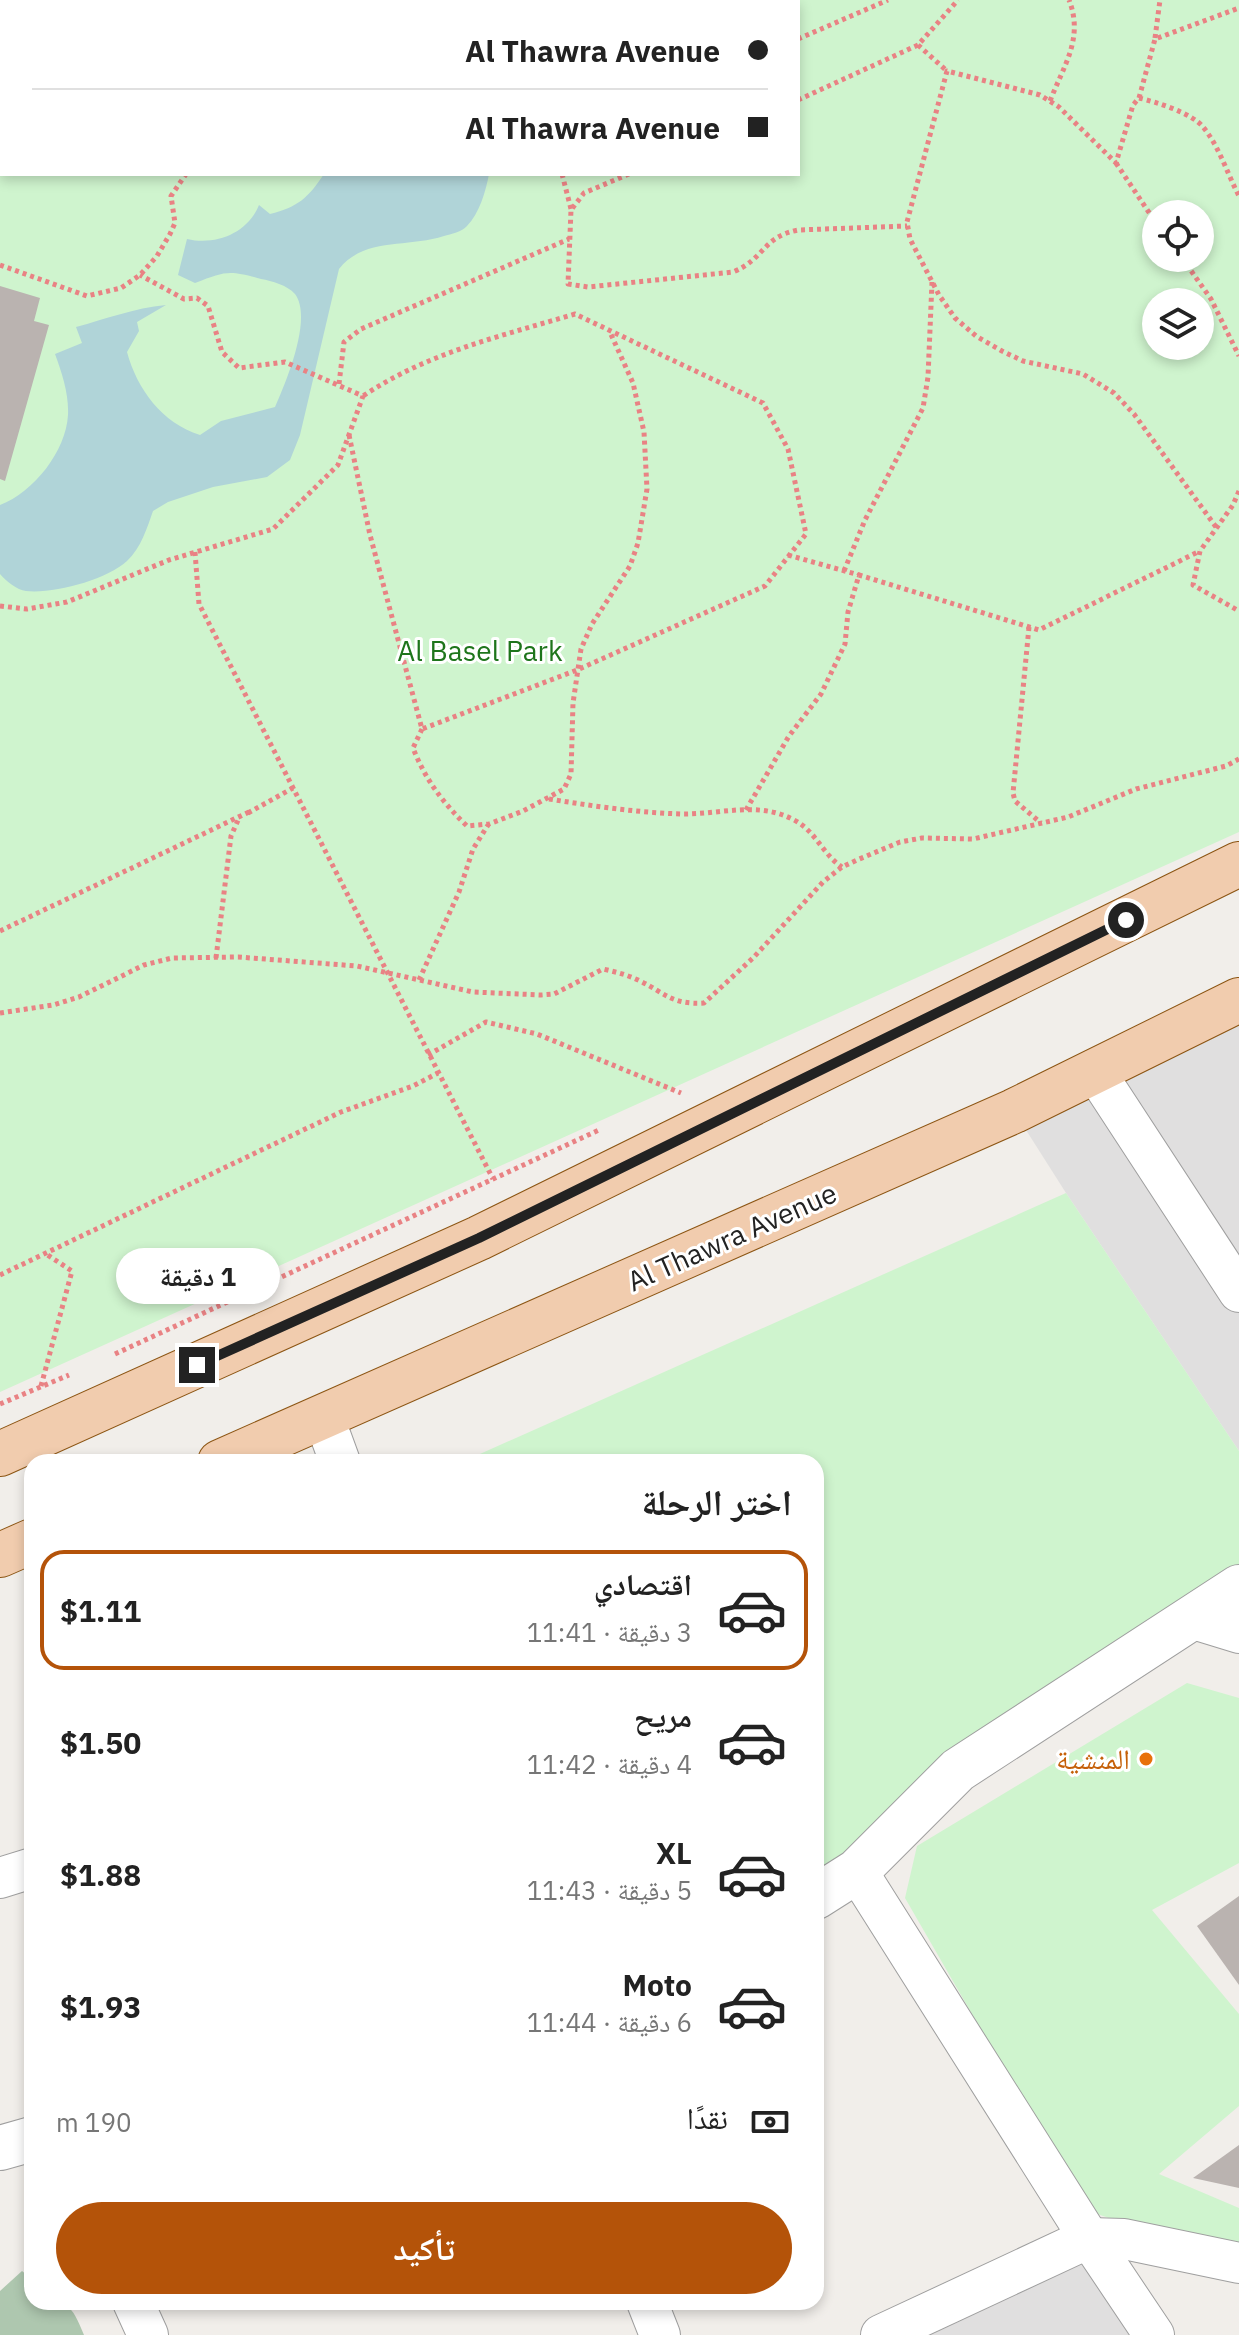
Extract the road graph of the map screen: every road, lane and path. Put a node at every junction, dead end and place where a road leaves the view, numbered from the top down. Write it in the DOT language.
graph roads {
  1 [pos="958,0"];
  2 [pos="1069,0"];
  3 [pos="1160,0"];
  4 [pos="883,1"];
  5 [pos="1239,8"];
  6 [pos="800,38"];
  7 [pos="1155,39"];
  8 [pos="918,45"];
  9 [pos="947,71"];
  10 [pos="1139,98"];
  11 [pos="800,99"];
  12 [pos="1050,101"];
  13 [pos="1116,163"];
  14 [pos="185,176"];
  15 [pos="562,176"];
  16 [pos="624,176"];
  17 [pos="1239,196"];
  18 [pos="1142,202"];
  19 [pos="571,210"];
  20 [pos="907,226"];
  21 [pos="570,239"];
  22 [pos="0,265"];
  23 [pos="1192,272"];
  24 [pos="140,275"];
  25 [pos="932,281"];
  26 [pos="609,330"];
  27 [pos="1239,356"];
  28 [pos="339,384"];
  29 [pos="363,396"];
  30 [pos="349,435"];
  31 [pos="1239,491"];
  32 [pos="1216,527"];
  33 [pos="1200,551"];
  34 [pos="195,552"];
  35 [pos="788,555"];
  36 [pos="844,571"];
  37 [pos="859,575"];
  38 [pos="0,606"];
  39 [pos="1239,611"];
  40 [pos="1029,627"];
  41 [pos="577,670"];
  42 [pos="422,729"];
  43 [pos="1239,759"];
  44 [pos="293,788"];
  45 [pos="548,799"];
  46 [pos="746,810"];
  47 [pos="251,811"];
  48 [pos="1042,823"];
  49 [pos="489,824"];
  50 [pos="1239,864"];
  51 [pos="842,867"];
  52 [pos="0,931"];
  53 [pos="216,958"];
  54 [pos="386,973"];
  55 [pos="419,980"];
  56 [pos="1239,1000"];
  57 [pos="0,1013"];
  58 [pos="428,1055"];
  59 [pos="1094,1070"];
  60 [pos="438,1073"];
  61 [pos="681,1093"];
  62 [pos="493,1179"];
  63 [pos="46,1254"];
  64 [pos="0,1275"];
  65 [pos="1239,1292"];
  66 [pos="41,1387"];
  67 [pos="324,1418"];
  68 [pos="0,1454"];
  69 [pos="239,1454"];
  70 [pos="337,1454"];
  71 [pos="24,1544"];
  72 [pos="0,1555"];
  73 [pos="1239,1587"];
  74 [pos="1190,1618"];
  75 [pos="1239,1633"];
  76 [pos="24,1870"];
  77 [pos="857,1871"];
  78 [pos="0,1878"];
  79 [pos="824,1892"];
  80 [pos="24,2141"];
  81 [pos="0,2148"];
  82 [pos="1089,2238"];
  83 [pos="1239,2263"];
  84 [pos="137,2310"];
  85 [pos="650,2310"];
  86 [pos="148,2335"];
  87 [pos="660,2335"];
  88 [pos="881,2335"];
  89 [pos="1154,2335"];
  1 -- 8 [label="path"];
  2 -- 12 [label="path"];
  3 -- 7 [label="path"];
  4 -- 6 [label="path"];
  5 -- 7 [label="path"];
  7 -- 10 [label="path"];
  8 -- 9 [label="path"];
  8 -- 11 [label="path"];
  9 -- 12 [label="path"];
  9 -- 20 [label="path"];
  10 -- 13 [label="path"];
  10 -- 17 [label="path"];
  12 -- 13 [label="path"];
  13 -- 18 [label="path"];
  14 -- 24 [label="path"];
  15 -- 19 [label="path"];
  16 -- 19 [label="path"];
  19 -- 21 [label="path"];
  20 -- 21 [label="path"];
  20 -- 25 [label="path"];
  21 -- 28 [label="path"];
  22 -- 24 [label="path"];
  23 -- 27 [label="path"];
  24 -- 28 [label="path"];
  25 -- 32 [label="path"];
  25 -- 36 [label="path"];
  26 -- 29 [label="path"];
  26 -- 35 [label="path"];
  26 -- 41 [label="path"];
  28 -- 29 [label="path"];
  29 -- 30 [label="path"];
  30 -- 34 [label="path"];
  30 -- 42 [label="path"];
  31 -- 32 [label="path"];
  32 -- 33 [label="path"];
  33 -- 39 [label="path"];
  33 -- 40 [label="path"];
  34 -- 38 [label="path"];
  34 -- 44 [label="path"];
  35 -- 36 [label="path"];
  35 -- 41 [label="path"];
  36 -- 37 [label="path"];
  37 -- 40 [label="path"];
  37 -- 46 [label="path"];
  40 -- 48 [label="path"];
  41 -- 42 [label="path"];
  41 -- 45 [label="path"];
  42 -- 49 [label="path"];
  43 -- 48 [label="path"];
  44 -- 47 [label="path"];
  44 -- 54 [label="path"];
  45 -- 46 [label="path"];
  45 -- 49 [label="path"];
  46 -- 51 [label="path"];
  47 -- 52 [label="path"];
  47 -- 53 [label="path"];
  48 -- 51 [label="path"];
  49 -- 55 [label="path"];
  50 -- 68 [label="main road"];
  51 -- 55 [label="path"];
  53 -- 54 [label="path"];
  53 -- 57 [label="path"];
  54 -- 55 [label="path"];
  54 -- 58 [label="path"];
  56 -- 59 [label="main road, Al Thawra Avenue"];
  58 -- 60 [label="path"];
  58 -- 61 [label="path"];
  59 -- 65 [label="street"];
  59 -- 67 [label="main road, Al Thawra Avenue"];
  60 -- 62 [label="path"];
  60 -- 63 [label="path"];
  63 -- 64 [label="path"];
  63 -- 66 [label="path"];
  67 -- 69 [label="main road, Al Thawra Avenue"];
  67 -- 70 [label="street"];
  71 -- 72 [label="main road"];
  73 -- 74 [label="street"];
  74 -- 75 [label="street"];
  74 -- 77 [label="street"];
  76 -- 78 [label="street"];
  77 -- 79 [label="street"];
  77 -- 82 [label="street"];
  80 -- 81 [label="street"];
  82 -- 83 [label="street"];
  82 -- 88 [label="street"];
  82 -- 89 [label="street"];
  84 -- 86 [label="street"];
  85 -- 87 [label="street"];
}
